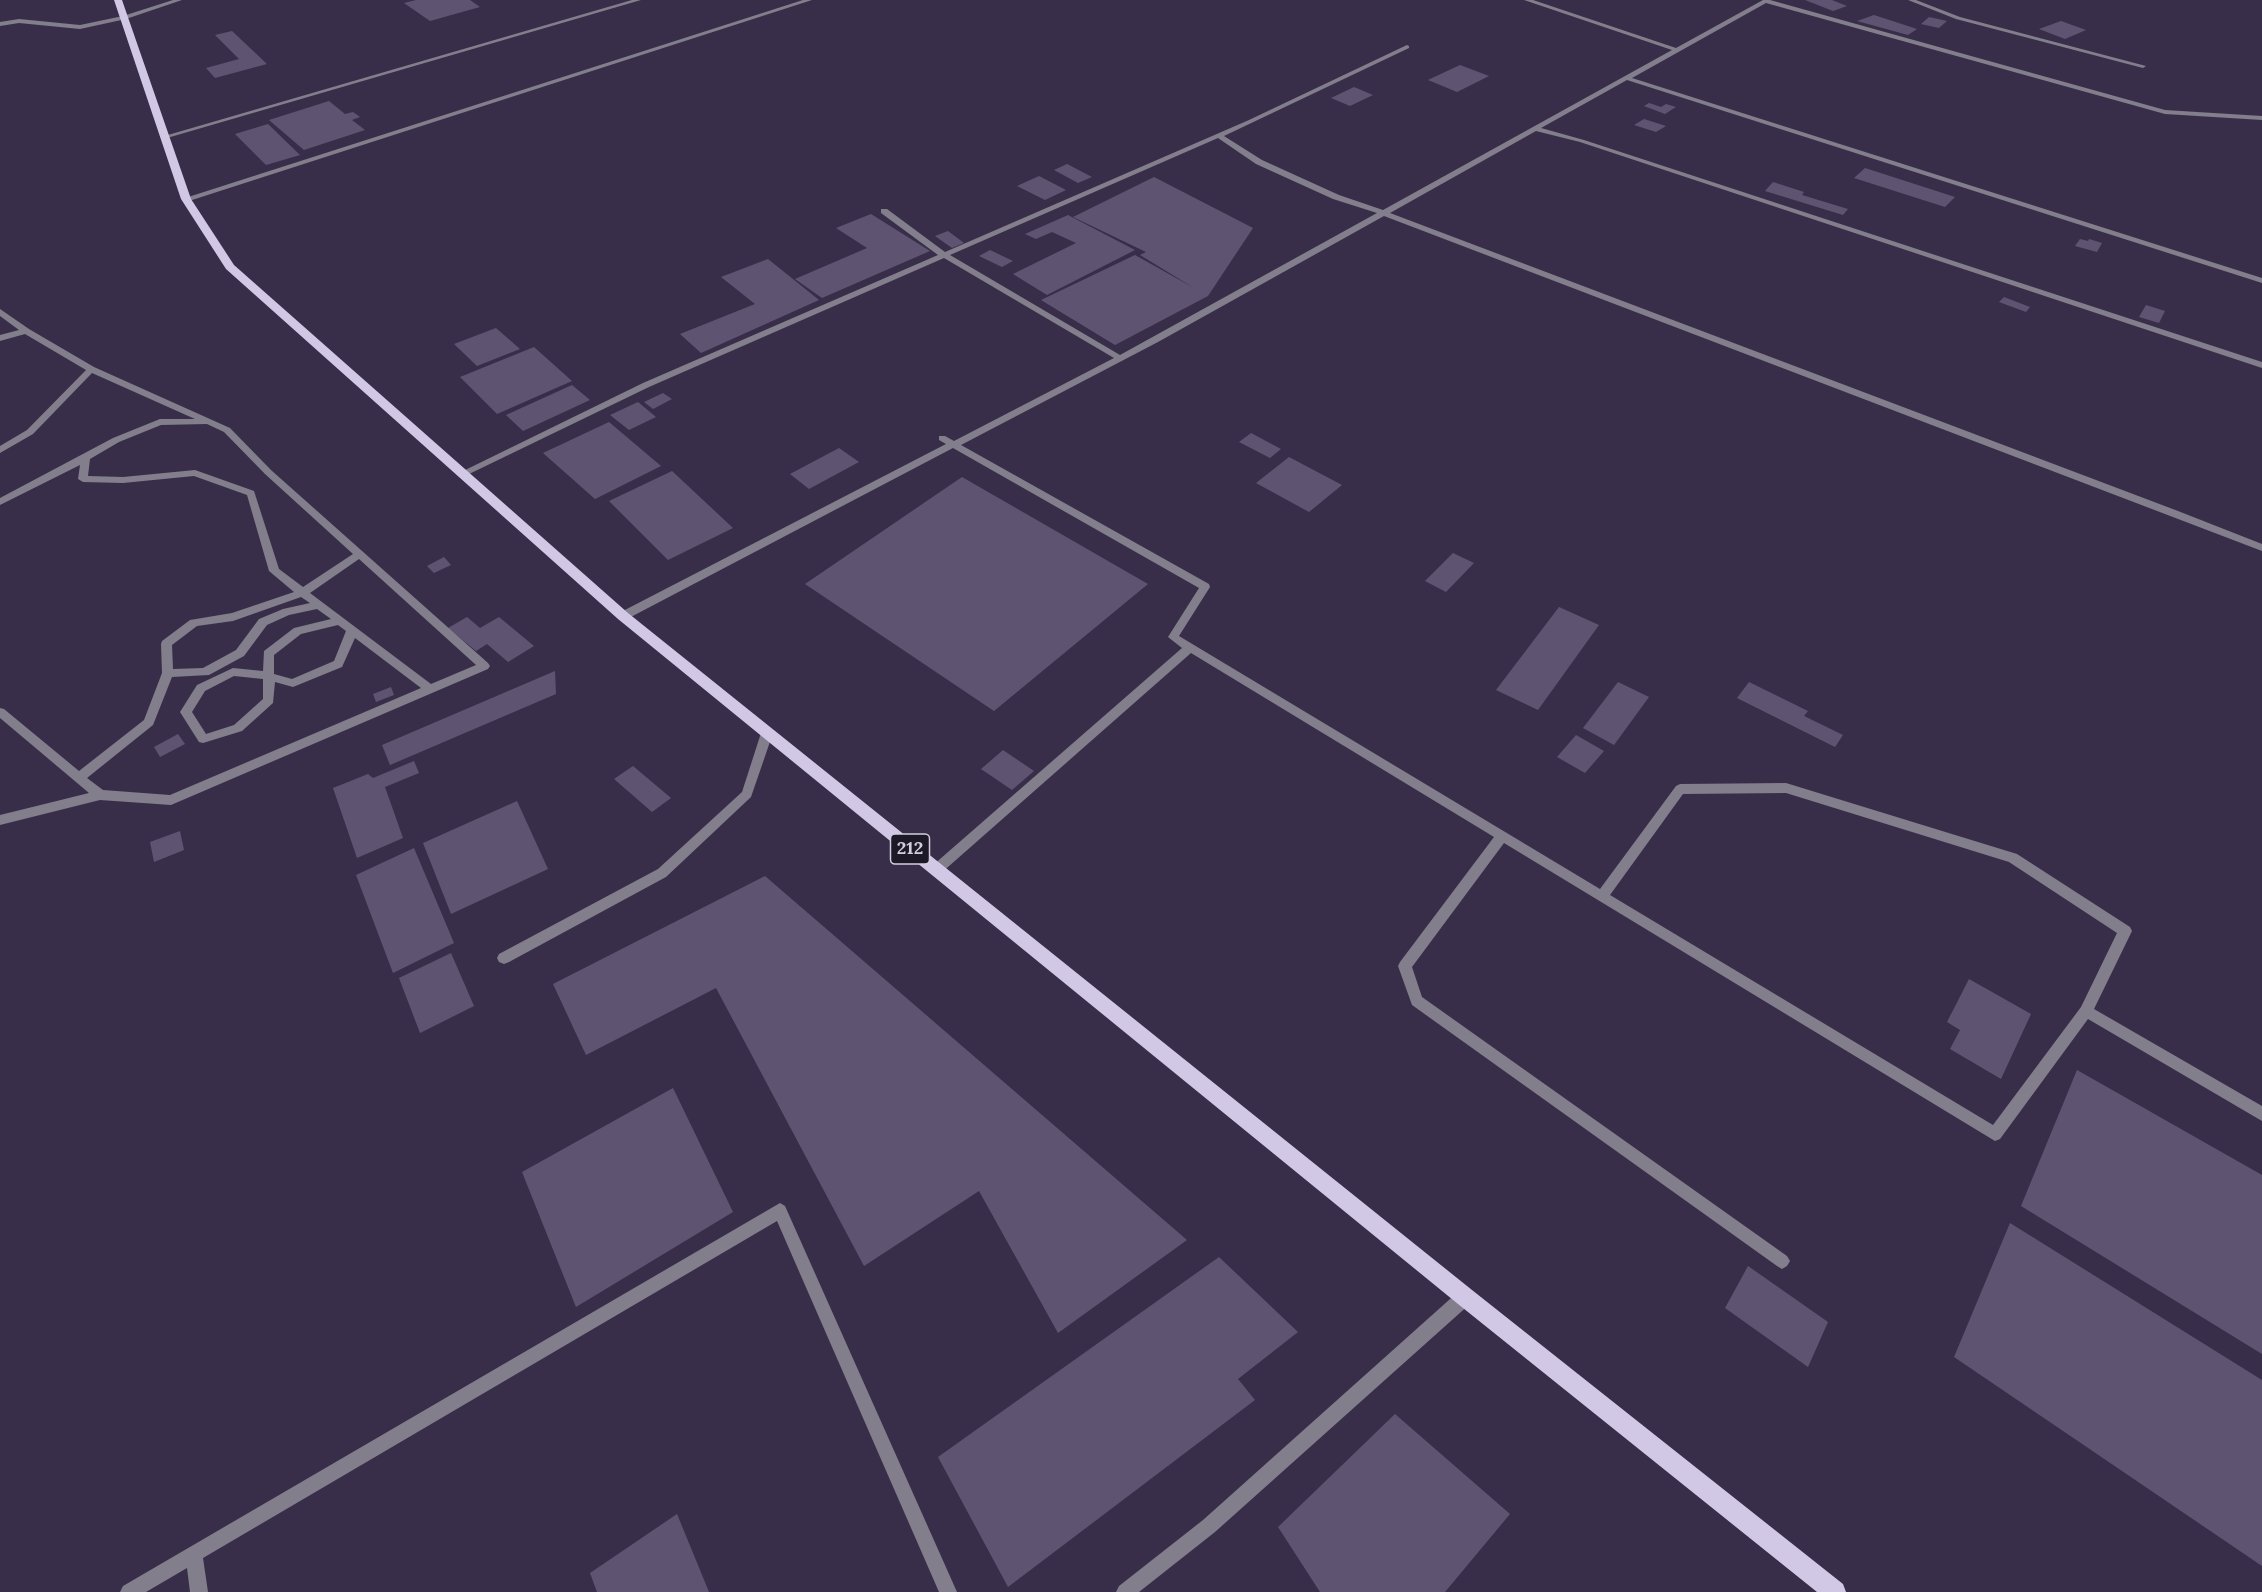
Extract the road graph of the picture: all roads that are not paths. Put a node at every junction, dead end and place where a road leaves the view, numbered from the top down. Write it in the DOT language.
graph roads {
  1 [pos="118,0"];
  2 [pos="179,0"];
  3 [pos="638,0"];
  4 [pos="809,0"];
  5 [pos="1527,0"];
  6 [pos="1911,0"];
  7 [pos="1766,1"];
  8 [pos="124,18"];
  9 [pos="0,24"];
  10 [pos="1407,47"];
  11 [pos="1677,50"];
  12 [pos="2143,66"];
  13 [pos="1627,78"];
  14 [pos="2262,118"];
  15 [pos="1535,129"];
  16 [pos="1218,135"];
  17 [pos="165,137"];
  18 [pos="186,200"];
  19 [pos="884,211"];
  20 [pos="1384,213"];
  21 [pos="944,255"];
  22 [pos="2262,281"];
  23 [pos="0,312"];
  24 [pos="26,331"];
  25 [pos="0,338"];
  26 [pos="1120,358"];
  27 [pos="2262,365"];
  28 [pos="91,369"];
  29 [pos="209,422"];
  30 [pos="948,441"];
  31 [pos="0,450"];
  32 [pos="85,458"];
  33 [pos="462,474"];
  34 [pos="0,502"];
  35 [pos="2262,548"];
  36 [pos="360,554"];
  37 [pos="302,592"];
  38 [pos="319,605"];
  39 [pos="623,616"];
  40 [pos="339,621"];
  41 [pos="352,631"];
  42 [pos="1190,647"];
  43 [pos="168,673"];
  44 [pos="269,676"];
  45 [pos="430,689"];
  46 [pos="0,712"];
  47 [pos="767,733"];
  48 [pos="79,778"];
  49 [pos="100,795"];
  50 [pos="0,820"];
  51 [pos="1502,836"];
  52 [pos="936,870"];
  53 [pos="1602,896"];
  54 [pos="504,958"];
  55 [pos="2086,1011"];
  56 [pos="2262,1114"];
  57 [pos="1782,1261"];
  58 [pos="1465,1297"];
  59 [pos="194,1554"];
  60 [pos="129,1592"];
  61 [pos="199,1592"];
  62 [pos="948,1592"];
  63 [pos="1125,1592"];
  64 [pos="1835,1592"];
  1 -- 8 [label="main road, 212"];
  2 -- 8 [label="street"];
  3 -- 17 [label="street"];
  4 -- 18 [label="street"];
  5 -- 11 [label="street"];
  6 -- 12 [label="street"];
  7 -- 11 [label="street"];
  7 -- 14 [label="street"];
  8 -- 9 [label="street"];
  8 -- 17 [label="main road, 212"];
  10 -- 16 [label="street"];
  11 -- 13 [label="street"];
  13 -- 15 [label="street"];
  13 -- 22 [label="street"];
  15 -- 20 [label="street"];
  15 -- 27 [label="street"];
  16 -- 20 [label="street"];
  16 -- 21 [label="street"];
  17 -- 18 [label="main road, 212"];
  18 -- 33 [label="main road, 212"];
  19 -- 21 [label="street"];
  20 -- 26 [label="street"];
  20 -- 35 [label="street"];
  21 -- 26 [label="street"];
  21 -- 33 [label="street"];
  23 -- 24 [label="street"];
  24 -- 25 [label="street"];
  24 -- 28 [label="street"];
  26 -- 30 [label="street"];
  28 -- 29 [label="street"];
  28 -- 31 [label="street"];
  29 -- 32 [label="street"];
  29 -- 36 [label="street"];
  30 -- 39 [label="street"];
  30 -- 42 [label="street"];
  32 -- 34 [label="street"];
  32 -- 37 [label="street"];
  33 -- 39 [label="main road, 212"];
  36 -- 37 [label="street"];
  36 -- 45 [label="street"];
  37 -- 38 [label="street"];
  37 -- 43 [label="street"];
  38 -- 40 [label="street"];
  38 -- 43 [label="street"];
  39 -- 47 [label="main road, 212"];
  40 -- 41 [label="street"];
  40 -- 44 [label="street"];
  41 -- 44 [label="street"];
  41 -- 45 [label="street"];
  42 -- 51 [label="street"];
  42 -- 52 [label="street"];
  43 -- 48 [label="street"];
  44 -- 44 [label="street"];
  45 -- 49 [label="street"];
  46 -- 48 [label="street"];
  47 -- 52 [label="main road, 212"];
  47 -- 54 [label="street"];
  48 -- 49 [label="street"];
  49 -- 50 [label="street"];
  51 -- 53 [label="street"];
  51 -- 57 [label="street"];
  52 -- 58 [label="main road, 212"];
  53 -- 55 [label="street"];
  53 -- 55 [label="street"];
  55 -- 56 [label="street"];
  58 -- 63 [label="street"];
  58 -- 64 [label="main road, 212"];
  59 -- 60 [label="street"];
  59 -- 61 [label="street"];
  59 -- 62 [label="street"];
}
